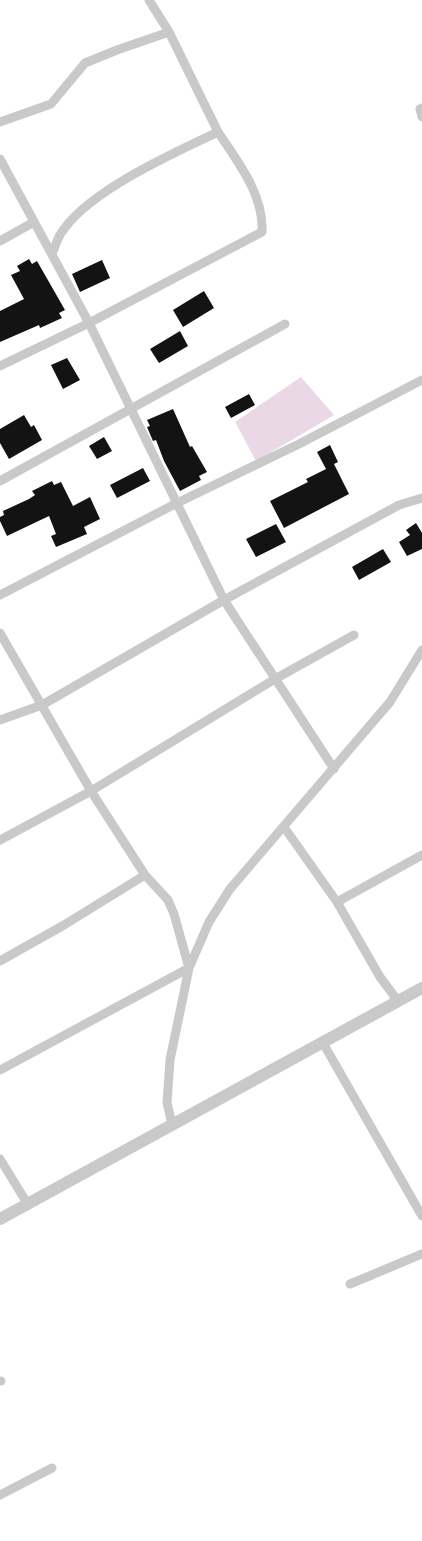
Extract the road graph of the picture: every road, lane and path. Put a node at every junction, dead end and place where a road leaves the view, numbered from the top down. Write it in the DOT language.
graph roads {
  1 [pos="149,0"];
  2 [pos="169,32"];
  3 [pos="422,108"];
  4 [pos="422,117"];
  5 [pos="0,122"];
  6 [pos="218,132"];
  7 [pos="0,159"];
  8 [pos="34,222"];
  9 [pos="0,241"];
  10 [pos="52,254"];
  11 [pos="89,323"];
  12 [pos="285,324"];
  13 [pos="0,366"];
  14 [pos="422,380"];
  15 [pos="131,410"];
  16 [pos="0,481"];
  17 [pos="422,498"];
  18 [pos="176,503"];
  19 [pos="0,595"];
  20 [pos="224,600"];
  21 [pos="0,633"];
  22 [pos="354,635"];
  23 [pos="422,650"];
  24 [pos="275,679"];
  25 [pos="42,704"];
  26 [pos="0,720"];
  27 [pos="334,769"];
  28 [pos="91,791"];
  29 [pos="284,827"];
  30 [pos="0,840"];
  31 [pos="422,856"];
  32 [pos="146,875"];
  33 [pos="337,902"];
  34 [pos="0,961"];
  35 [pos="189,968"];
  36 [pos="422,988"];
  37 [pos="398,1001"];
  38 [pos="323,1043"];
  39 [pos="0,1070"];
  40 [pos="172,1124"];
  41 [pos="0,1159"];
  42 [pos="27,1203"];
  43 [pos="422,1216"];
  44 [pos="0,1218"];
  45 [pos="422,1254"];
  46 [pos="350,1284"];
  47 [pos="52,1468"];
  48 [pos="0,1495"];
  1 -- 2 [label="street"];
  2 -- 5 [label="street"];
  2 -- 6 [label="street"];
  3 -- 4 [label="street"];
  6 -- 10 [label="street"];
  6 -- 11 [label="street"];
  7 -- 8 [label="street"];
  8 -- 9 [label="street"];
  8 -- 10 [label="street"];
  10 -- 11 [label="street"];
  11 -- 13 [label="street"];
  11 -- 15 [label="street"];
  12 -- 15 [label="street"];
  14 -- 18 [label="street"];
  15 -- 16 [label="street"];
  15 -- 18 [label="street"];
  17 -- 20 [label="street"];
  18 -- 19 [label="street"];
  18 -- 20 [label="street"];
  20 -- 24 [label="street"];
  20 -- 25 [label="street"];
  21 -- 25 [label="street"];
  22 -- 24 [label="street"];
  23 -- 27 [label="street"];
  24 -- 27 [label="street"];
  24 -- 28 [label="street"];
  25 -- 26 [label="street"];
  25 -- 28 [label="street"];
  27 -- 29 [label="street"];
  28 -- 30 [label="street"];
  28 -- 32 [label="street"];
  29 -- 33 [label="street"];
  29 -- 35 [label="street"];
  31 -- 33 [label="street"];
  32 -- 34 [label="street"];
  32 -- 35 [label="street"];
  33 -- 37 [label="street"];
  35 -- 39 [label="street"];
  35 -- 40 [label="street"];
  36 -- 37 [label="street"];
  37 -- 38 [label="street"];
  38 -- 40 [label="street"];
  38 -- 43 [label="street"];
  40 -- 42 [label="street"];
  41 -- 42 [label="street"];
  42 -- 44 [label="street"];
  45 -- 46 [label="street"];
  47 -- 48 [label="street"];
}
